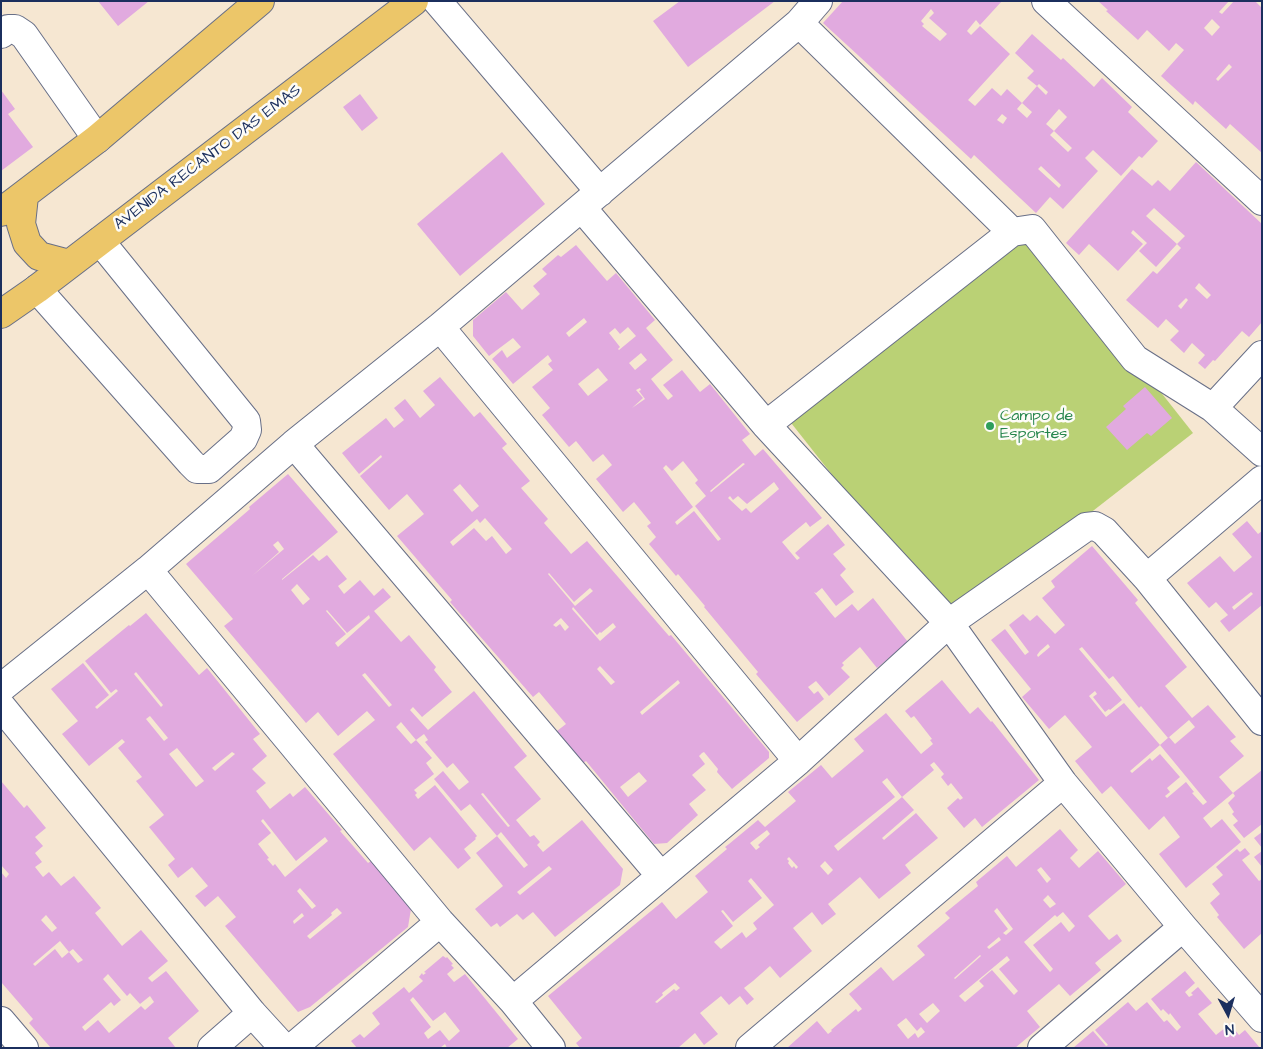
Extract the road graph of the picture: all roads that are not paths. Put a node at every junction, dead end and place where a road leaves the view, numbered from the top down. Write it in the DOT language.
graph roads {
  1 [pos="414,1"];
  2 [pos="437,1"];
  3 [pos="818,1"];
  4 [pos="1046,1"];
  5 [pos="255,3"];
  6 [pos="798,23"];
  7 [pos="1,34"];
  8 [pos="97,139"];
  9 [pos="24,196"];
  10 [pos="591,200"];
  11 [pos="1262,201"];
  12 [pos="1,212"];
  13 [pos="1012,232"];
  14 [pos="100,241"];
  15 [pos="69,264"];
  16 [pos="37,289"];
  17 [pos="1,314"];
  18 [pos="440,326"];
  19 [pos="1262,355"];
  20 [pos="1213,408"];
  21 [pos="766,425"];
  22 [pos="294,444"];
  23 [pos="1262,452"];
  24 [pos="1262,480"];
  25 [pos="148,570"];
  26 [pos="1147,578"];
  27 [pos="949,623"];
  28 [pos="1,688"];
  29 [pos="1,706"];
  30 [pos="1262,721"];
  31 [pos="798,761"];
  32 [pos="1063,783"];
  33 [pos="661,876"];
  34 [pos="440,922"];
  35 [pos="1183,927"];
  36 [pos="513,1001"];
  37 [pos="252,1013"];
  38 [pos="1262,1018"];
  39 [pos="1,1021"];
  40 [pos="24,1048"];
  41 [pos="212,1048"];
  42 [pos="284,1048"];
  43 [pos="292,1048"];
  44 [pos="551,1048"];
  45 [pos="750,1048"];
  46 [pos="1042,1048"];
  1 -- 14 [label="main road, AVENIDA RECANTO DAS EMAS"];
  2 -- 10 [label="street"];
  3 -- 6 [label="street"];
  4 -- 11 [label="street"];
  5 -- 8 [label="main road"];
  6 -- 10 [label="street"];
  6 -- 13 [label="street"];
  7 -- 8 [label="street"];
  8 -- 9 [label="main road"];
  9 -- 12 [label="main road"];
  9 -- 15 [label="main road"];
  10 -- 18 [label="street"];
  10 -- 21 [label="street"];
  13 -- 20 [label="street"];
  13 -- 21 [label="street"];
  14 -- 15 [label="main road, AVENIDA RECANTO DAS EMAS"];
  14 -- 16 [label="street"];
  15 -- 16 [label="main road, AVENIDA RECANTO DAS EMAS"];
  16 -- 17 [label="main road, AVENIDA RECANTO DAS EMAS"];
  18 -- 22 [label="street"];
  18 -- 31 [label="street"];
  19 -- 20 [label="street"];
  20 -- 23 [label="street"];
  21 -- 27 [label="street"];
  22 -- 25 [label="street"];
  22 -- 33 [label="street"];
  24 -- 26 [label="street"];
  25 -- 28 [label="street"];
  25 -- 34 [label="street"];
  26 -- 27 [label="street"];
  26 -- 30 [label="street"];
  27 -- 31 [label="street"];
  27 -- 32 [label="street"];
  29 -- 37 [label="street"];
  31 -- 33 [label="street"];
  32 -- 35 [label="street"];
  32 -- 45 [label="street"];
  33 -- 36 [label="street"];
  34 -- 36 [label="street"];
  34 -- 43 [label="street"];
  35 -- 38 [label="street"];
  35 -- 46 [label="street"];
  36 -- 44 [label="street"];
  37 -- 41 [label="street"];
  37 -- 42 [label="street"];
  39 -- 40 [label="street"];
}
